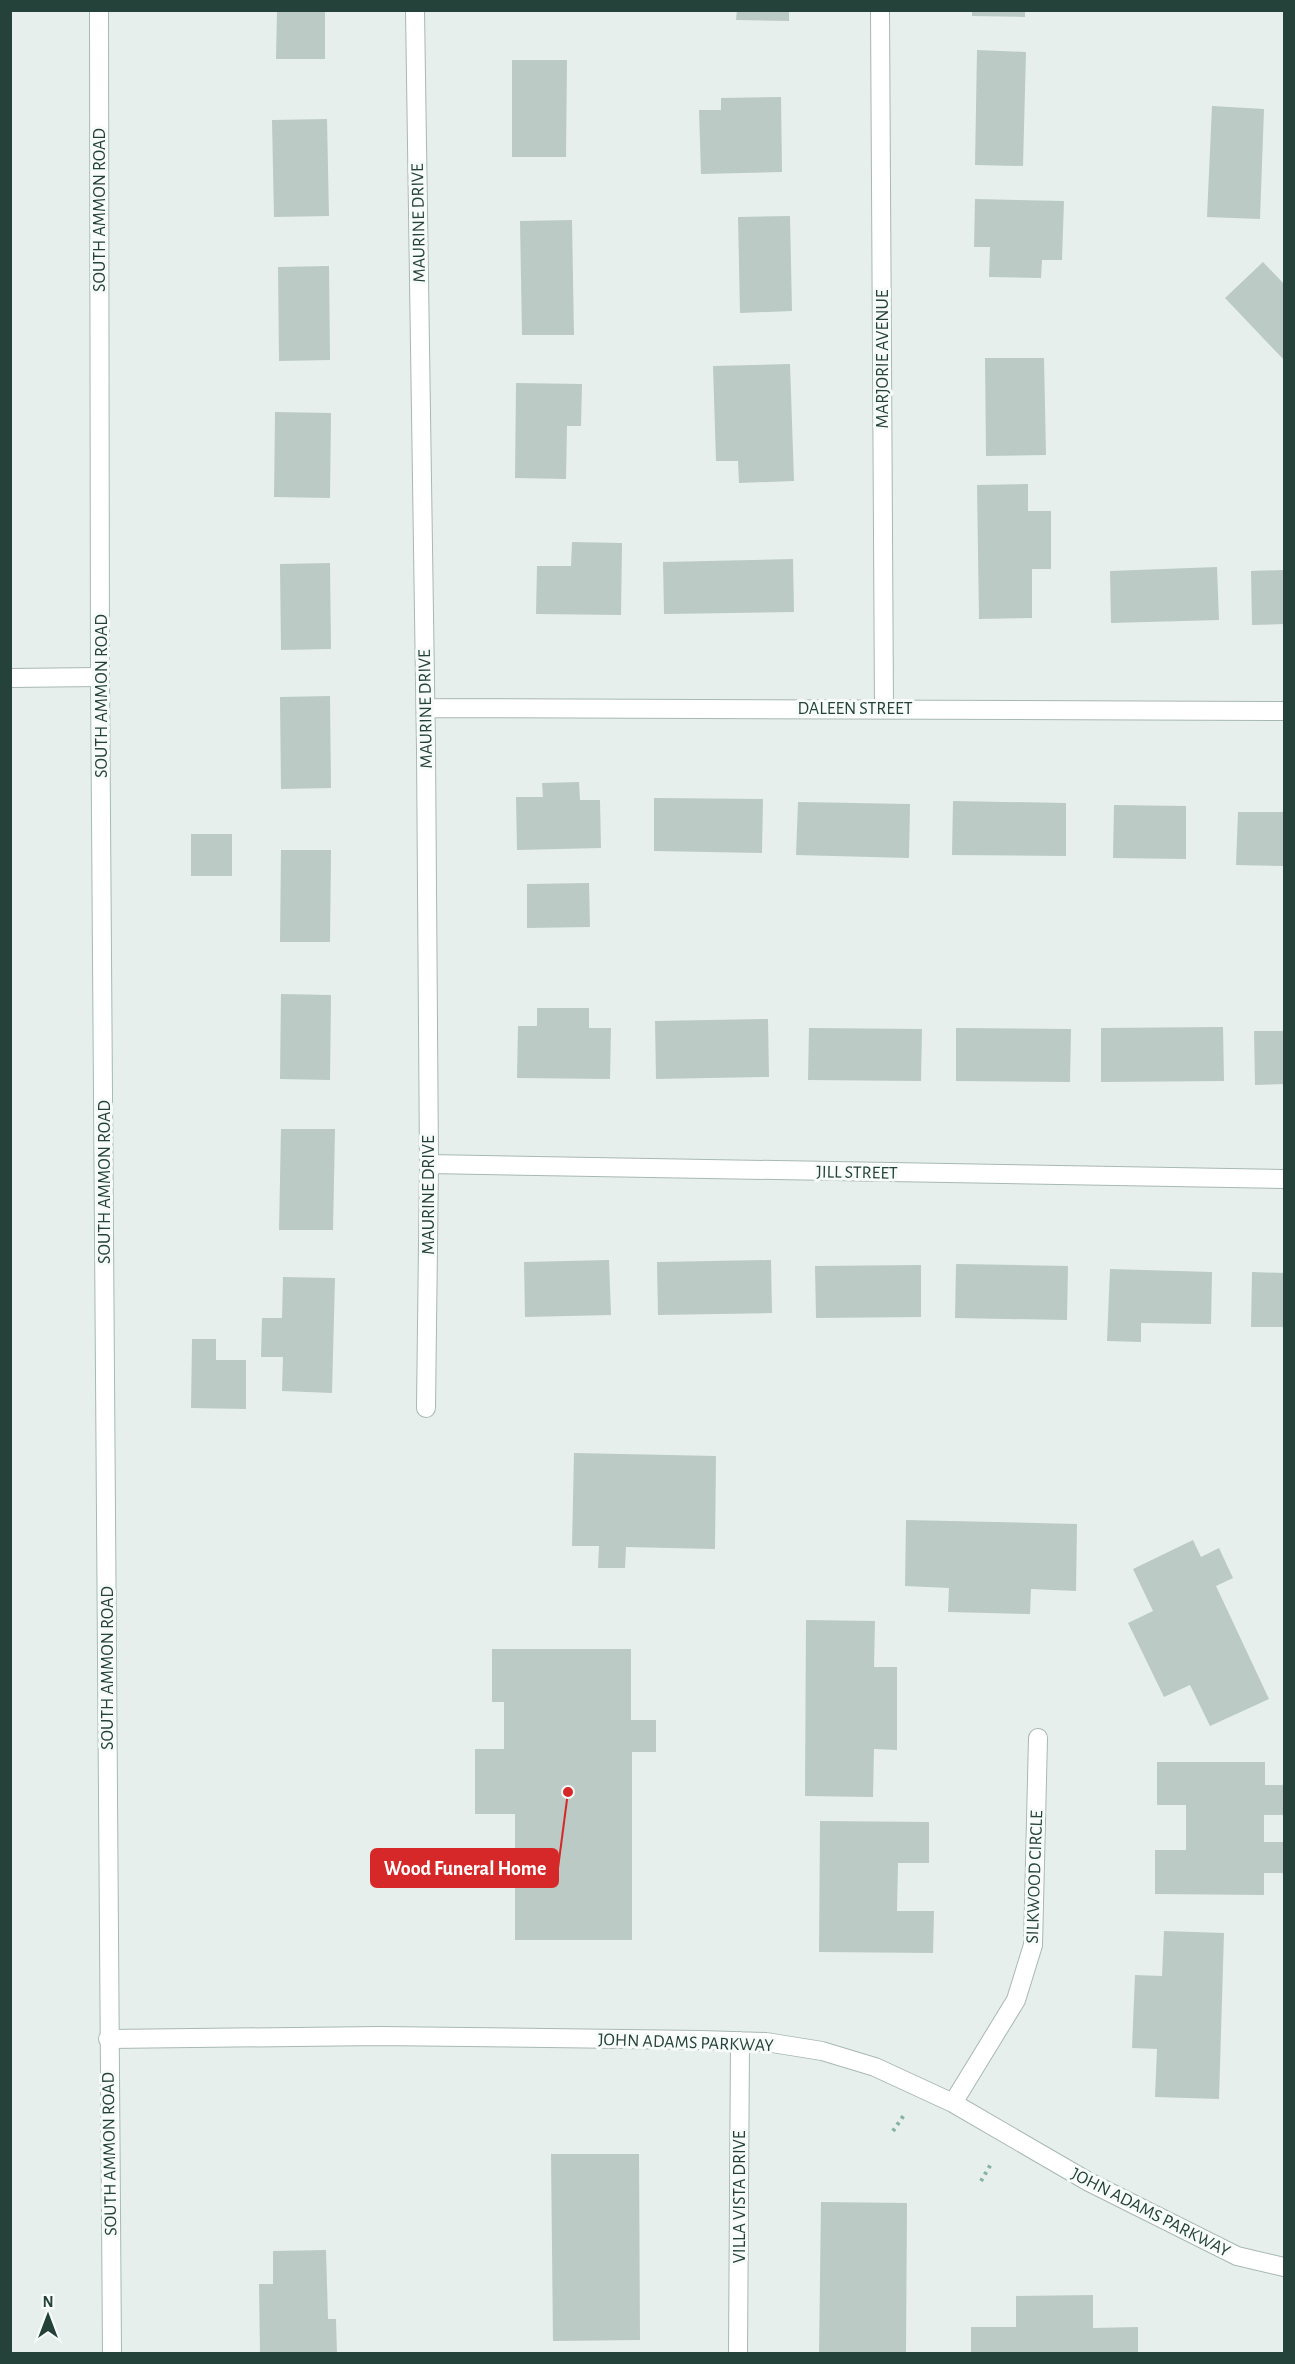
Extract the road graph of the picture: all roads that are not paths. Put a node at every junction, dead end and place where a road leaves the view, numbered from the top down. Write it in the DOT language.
graph roads {
  1 [pos="99,10"];
  2 [pos="415,10"];
  3 [pos="880,10"];
  4 [pos="100,677"];
  5 [pos="10,678"];
  6 [pos="426,708"];
  7 [pos="884,708"];
  8 [pos="1284,711"];
  9 [pos="429,1164"];
  10 [pos="1284,1179"];
  11 [pos="426,1408"];
  12 [pos="1038,1738"];
  13 [pos="108,2039"];
  14 [pos="740,2041"];
  15 [pos="953,2103"];
  16 [pos="1284,2267"];
  17 [pos="111,2354"];
  18 [pos="738,2354"];
  1 -- 4 [label="street, SOUTH AMMON ROAD"];
  2 -- 6 [label="street, MAURINE DRIVE"];
  3 -- 7 [label="street, MARJORIE AVENUE"];
  4 -- 5 [label="street"];
  4 -- 13 [label="street, SOUTH AMMON ROAD"];
  6 -- 7 [label="street, DALEEN STREET"];
  6 -- 9 [label="street, MAURINE DRIVE"];
  7 -- 8 [label="street, DALEEN STREET"];
  9 -- 10 [label="street, JILL STREET"];
  9 -- 11 [label="street, MAURINE DRIVE"];
  12 -- 15 [label="street, SILKWOOD CIRCLE"];
  13 -- 14 [label="street, JOHN ADAMS PARKWAY"];
  13 -- 17 [label="street, SOUTH AMMON ROAD"];
  14 -- 15 [label="street, JOHN ADAMS PARKWAY"];
  14 -- 18 [label="street, VILLA VISTA DRIVE"];
  15 -- 16 [label="street, JOHN ADAMS PARKWAY"];
}
